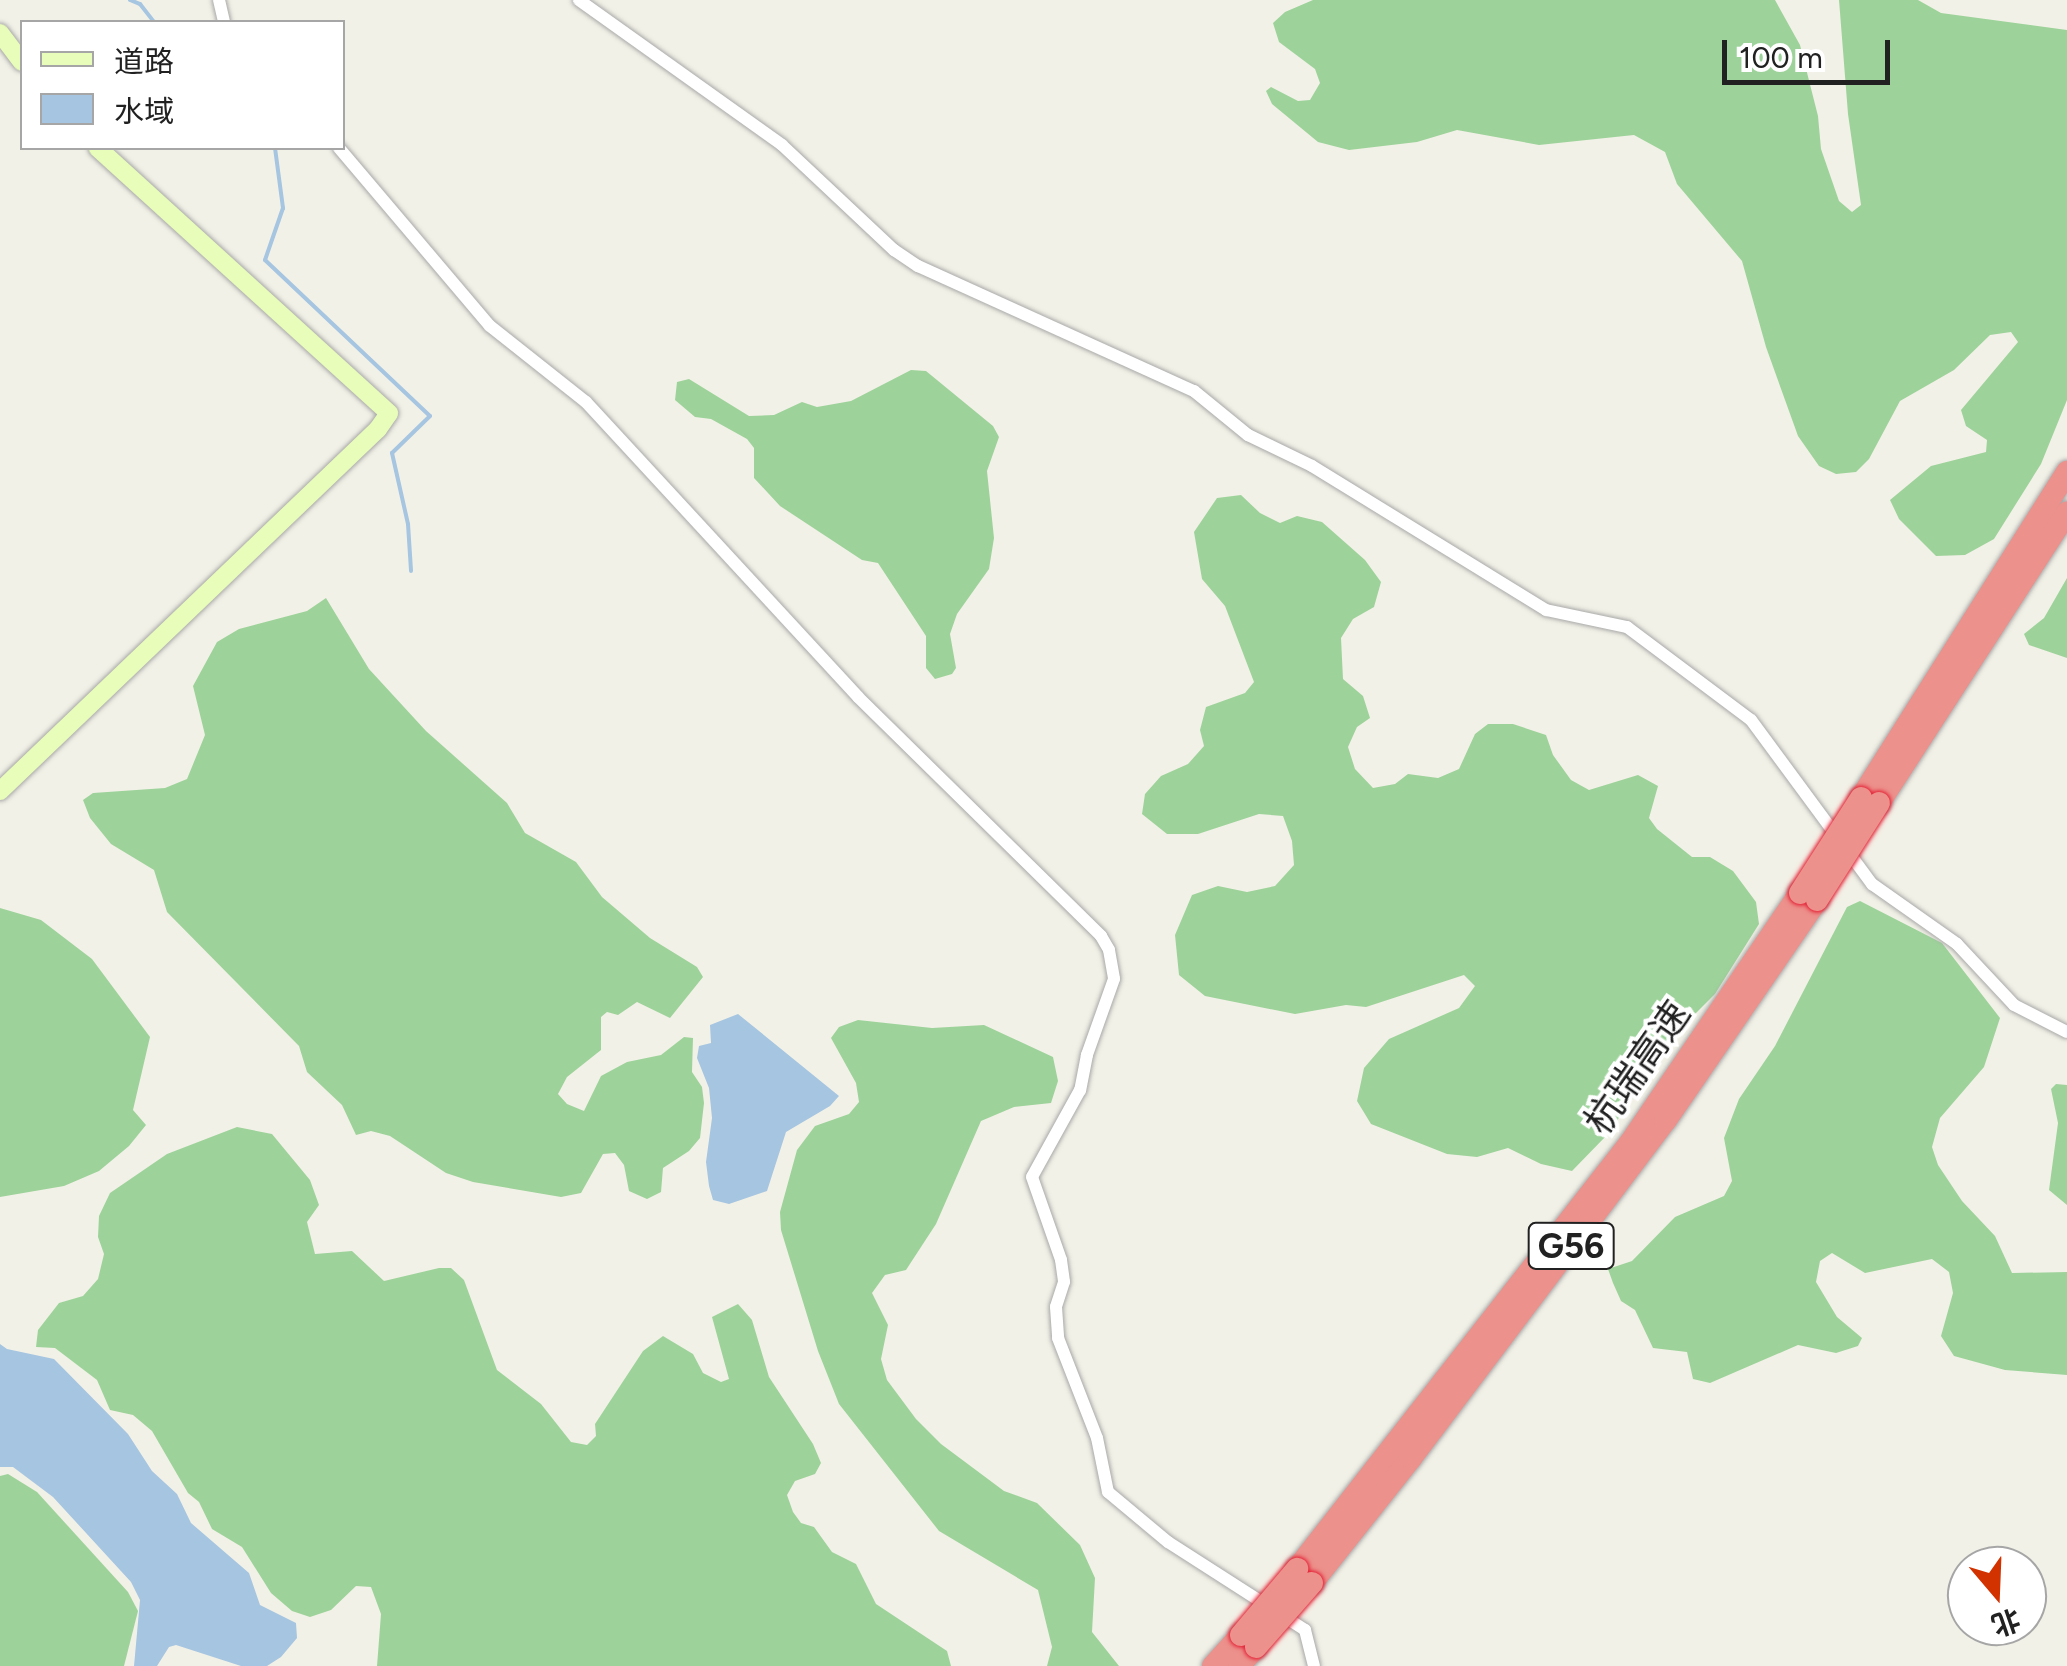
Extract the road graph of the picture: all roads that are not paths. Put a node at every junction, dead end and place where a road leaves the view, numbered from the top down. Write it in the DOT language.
graph roads {
  1 [pos="580,0"];
  2 [pos="2,39"];
  3 [pos="20,60"];
  4 [pos="100,150"];
  5 [pos="341,150"];
  6 [pos="2067,472"];
  7 [pos="2067,512"];
  8 [pos="0,791"];
  9 [pos="1870,800"];
  10 [pos="2067,1032"];
  11 [pos="1248,1641"];
  12 [pos="1213,1666"];
  13 [pos="1239,1666"];
  14 [pos="1314,1666"];
  1 -- 10 [label="street"];
  2 -- 3 [label="street"];
  4 -- 8 [label="street"];
  5 -- 14 [label="street"];
  6 -- 9 [label="highway, 杭瑞高速 / G56"];
  7 -- 9 [label="highway, 杭瑞高速 / G56"];
  9 -- 11 [label="highway, 杭瑞高速 / G56, bridge"];
  11 -- 12 [label="highway, 杭瑞高速 / G56"];
  11 -- 13 [label="highway, 杭瑞高速 / G56"];
}
